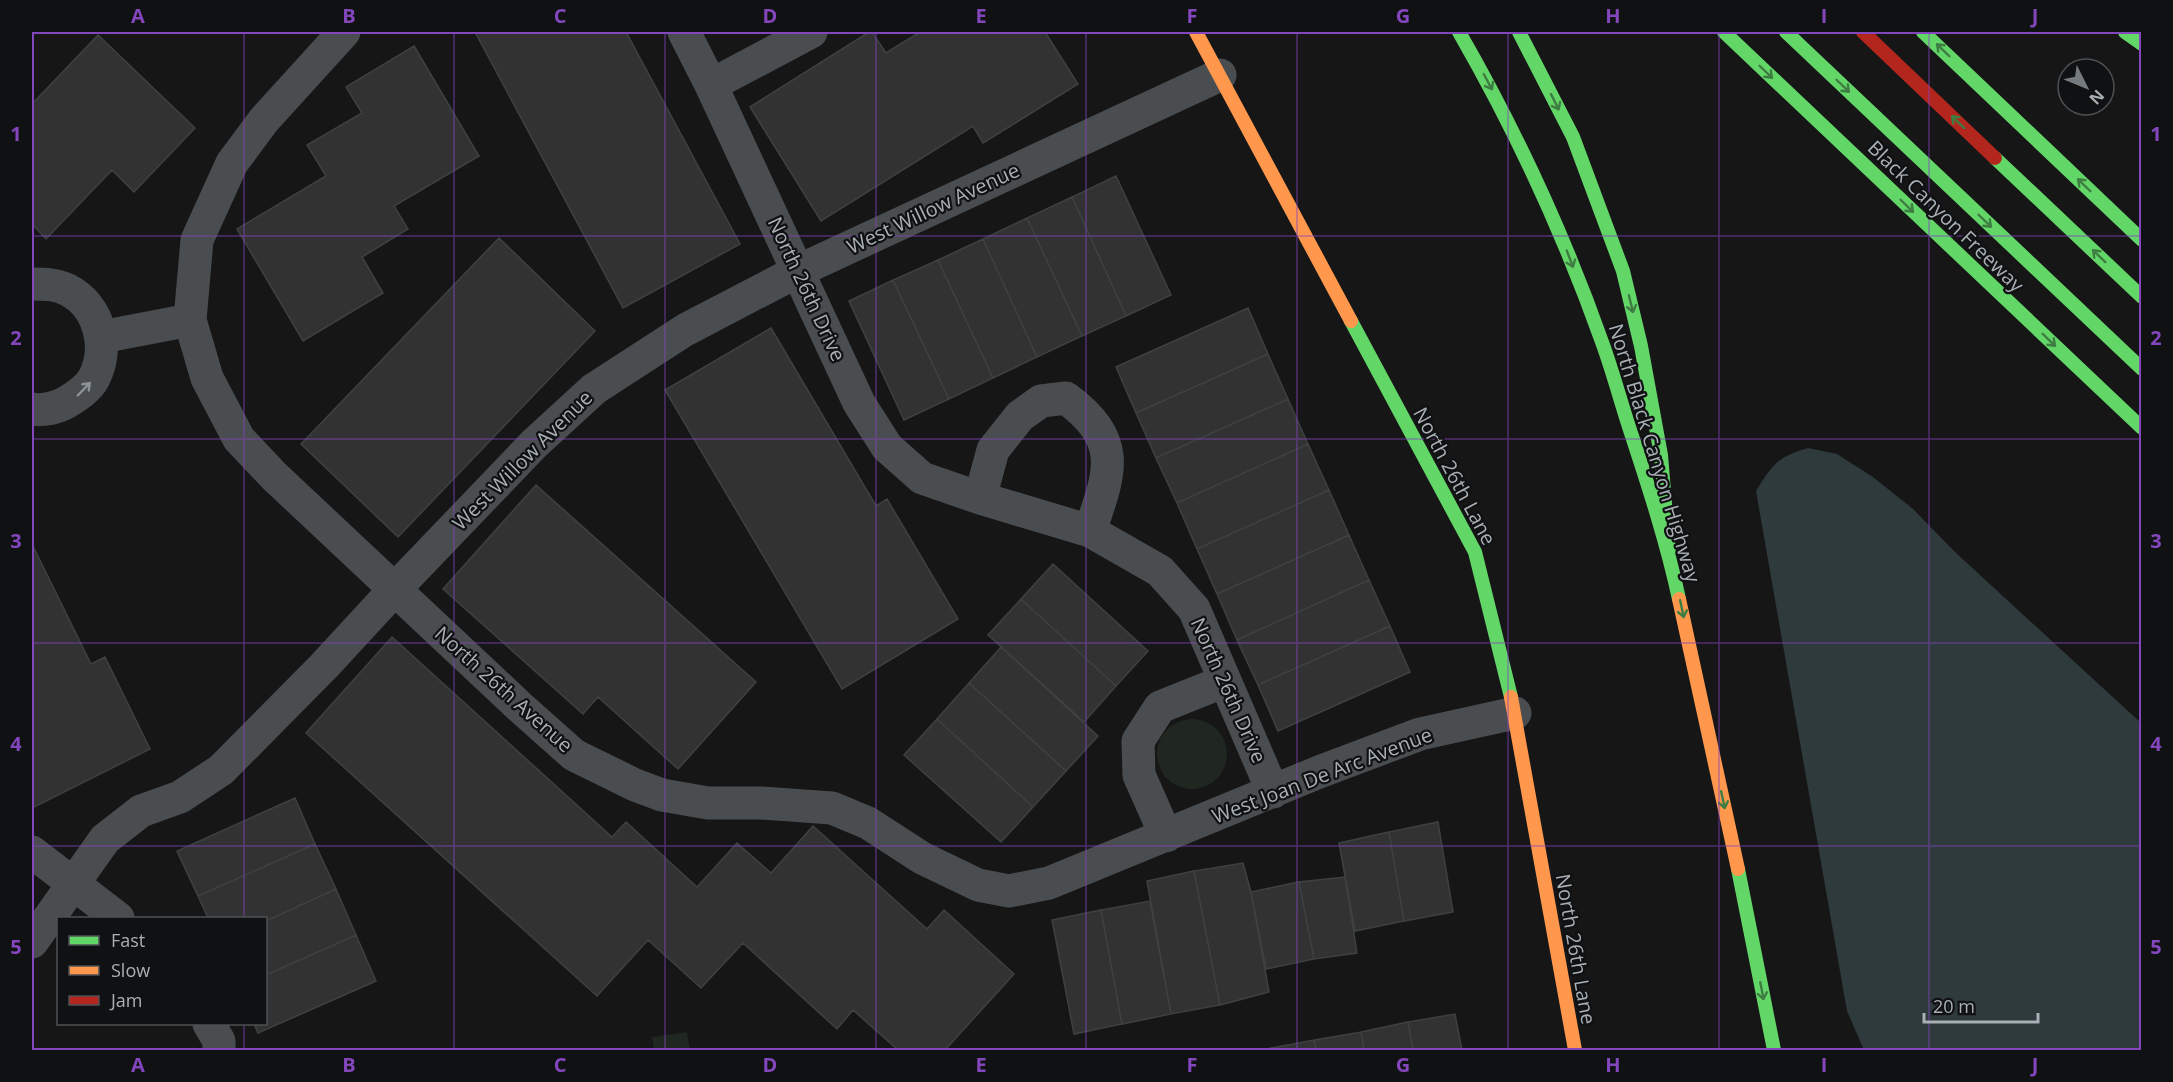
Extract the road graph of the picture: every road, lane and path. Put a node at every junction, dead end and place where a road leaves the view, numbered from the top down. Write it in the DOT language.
graph roads {
  1 [pos="344,32"];
  2 [pos="684,32"];
  3 [pos="811,32"];
  4 [pos="1196,32"];
  5 [pos="1459,32"];
  6 [pos="1519,32"];
  7 [pos="1724,32"];
  8 [pos="1786,32"];
  9 [pos="1863,32"];
  10 [pos="1923,32"];
  11 [pos="2125,32"];
  12 [pos="2142,44"];
  13 [pos="1220,75"];
  14 [pos="711,85"];
  15 [pos="2142,240"];
  16 [pos="798,271"];
  17 [pos="32,284"];
  18 [pos="2142,297"];
  19 [pos="190,320"];
  20 [pos="101,337"];
  21 [pos="2142,369"];
  22 [pos="32,409"];
  23 [pos="2142,428"];
  24 [pos="980,498"];
  25 [pos="1090,531"];
  26 [pos="1670,552"];
  27 [pos="395,589"];
  28 [pos="1225,681"];
  29 [pos="1515,713"];
  30 [pos="1273,792"];
  31 [pos="1166,836"];
  32 [pos="32,852"];
  33 [pos="1048,883"];
  34 [pos="73,885"];
  35 [pos="117,917"];
  36 [pos="32,942"];
  37 [pos="210,1025"];
  38 [pos="219,1050"];
  39 [pos="1575,1050"];
  40 [pos="1774,1050"];
  1 -- 19 [label="street"];
  2 -- 14 [label="street, North 26th Drive"];
  3 -- 14 [label="street"];
  4 -- 13 [label="main road, North 26th Lane"];
  5 -- 26 [label="main road, North Black Canyon Highway, one-way"];
  6 -- 26 [label="main road, one-way"];
  7 -- 23 [label="main road, Black Canyon Freeway, one-way"];
  8 -- 21 [label="main road, one-way"];
  18 -- 9 [label="main road, one-way"];
  15 -- 10 [label="main road, one-way"];
  11 -- 12 [label="main road"];
  13 -- 16 [label="street, West Willow Avenue"];
  13 -- 29 [label="main road, North 26th Lane"];
  14 -- 16 [label="street, North 26th Drive"];
  16 -- 24 [label="street, North 26th Drive"];
  16 -- 27 [label="street, West Willow Avenue"];
  17 -- 20 [label="street"];
  19 -- 20 [label="street"];
  19 -- 27 [label="street, North 26th Avenue"];
  22 -- 20 [label="street, one-way"];
  24 -- 25 [label="street, North 26th Drive"];
  24 -- 25 [label="street"];
  25 -- 28 [label="street, North 26th Drive"];
  26 -- 40 [label="main road, North Black Canyon Highway, one-way"];
  27 -- 33 [label="street, North 26th Avenue"];
  27 -- 34 [label="street, West Willow Avenue"];
  28 -- 30 [label="street, North 26th Drive"];
  28 -- 31 [label="street"];
  29 -- 30 [label="street, West Joan De Arc Avenue"];
  29 -- 39 [label="main road, North 26th Lane"];
  30 -- 31 [label="street, West Joan De Arc Avenue"];
  31 -- 33 [label="street, West Joan De Arc Avenue"];
  32 -- 34 [label="street"];
  34 -- 35 [label="street"];
  34 -- 36 [label="street, West Willow Avenue"];
  37 -- 38 [label="street"];
}
